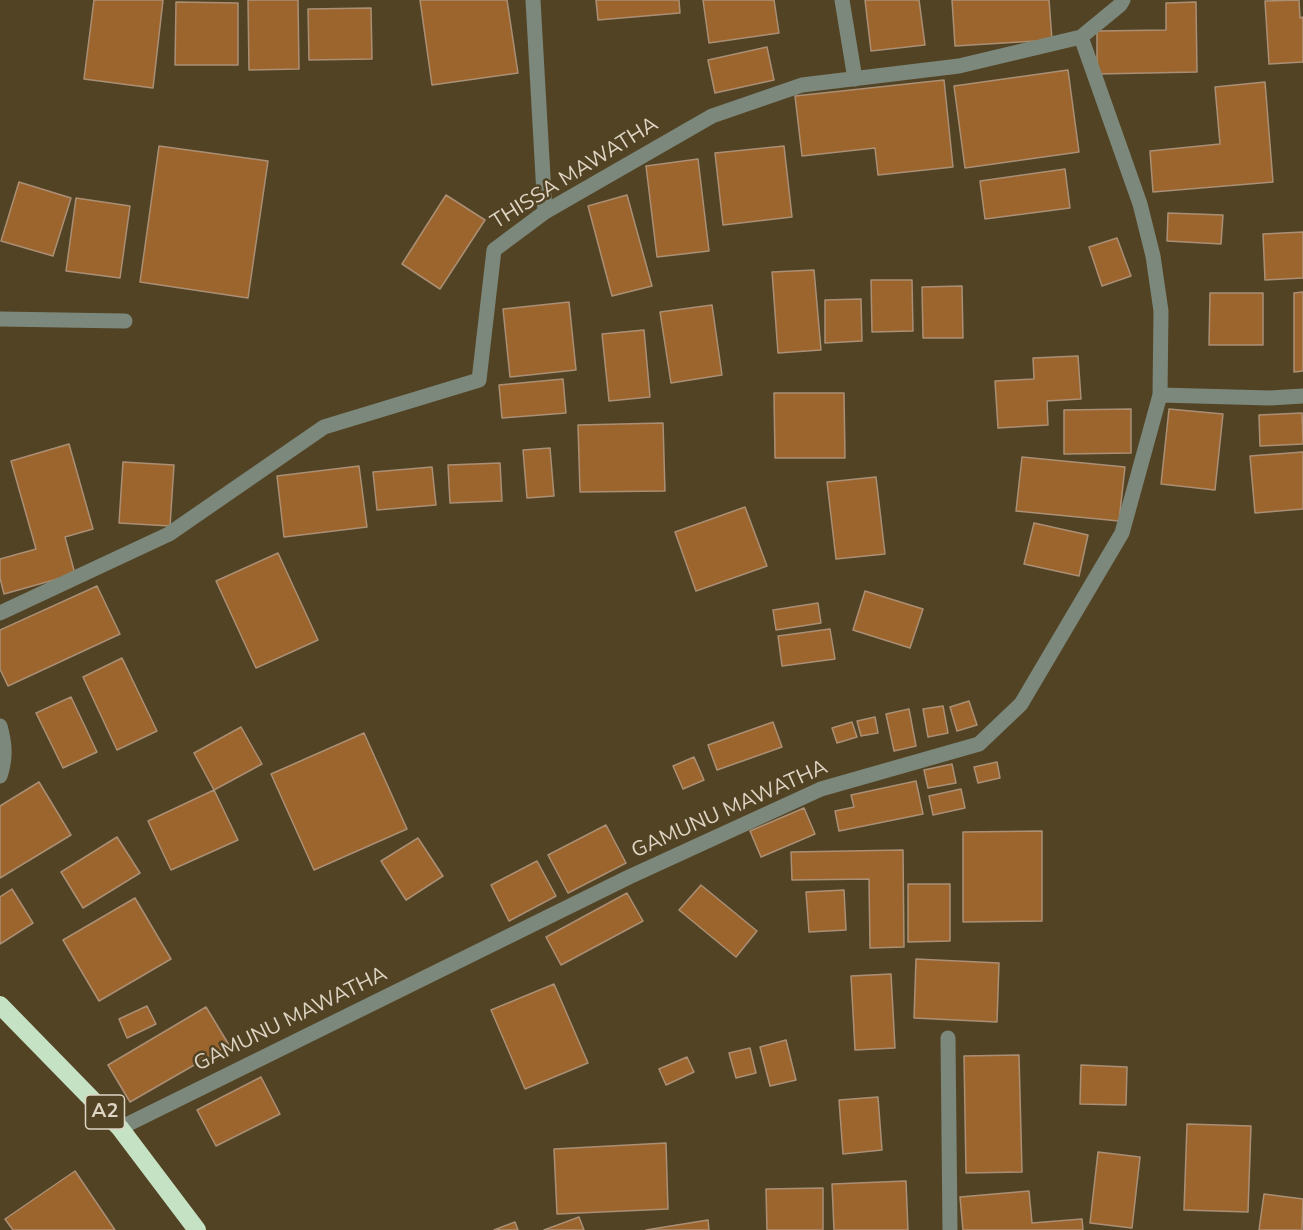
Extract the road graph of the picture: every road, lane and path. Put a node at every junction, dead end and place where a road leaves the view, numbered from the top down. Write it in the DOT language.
graph roads {
  1 [pos="533,0"];
  2 [pos="842,0"];
  3 [pos="1123,0"];
  4 [pos="1081,37"];
  5 [pos="855,79"];
  6 [pos="545,212"];
  7 [pos="0,319"];
  8 [pos="125,321"];
  9 [pos="1160,395"];
  10 [pos="1303,396"];
  11 [pos="0,614"];
  12 [pos="0,726"];
  13 [pos="0,776"];
  14 [pos="0,1005"];
  15 [pos="948,1038"];
  16 [pos="120,1128"];
  17 [pos="197,1230"];
  18 [pos="950,1230"];
  1 -- 6 [label="street"];
  2 -- 5 [label="street"];
  3 -- 4 [label="street"];
  4 -- 5 [label="street, THISSA MAWATHA"];
  4 -- 9 [label="street, GAMUNU MAWATHA"];
  5 -- 6 [label="street, THISSA MAWATHA"];
  6 -- 11 [label="street, THISSA MAWATHA"];
  7 -- 8 [label="street"];
  9 -- 10 [label="street"];
  9 -- 16 [label="street, GAMUNU MAWATHA"];
  12 -- 13 [label="street"];
  14 -- 16 [label="highway, A2"];
  15 -- 18 [label="street"];
  16 -- 17 [label="highway, A2"];
}
